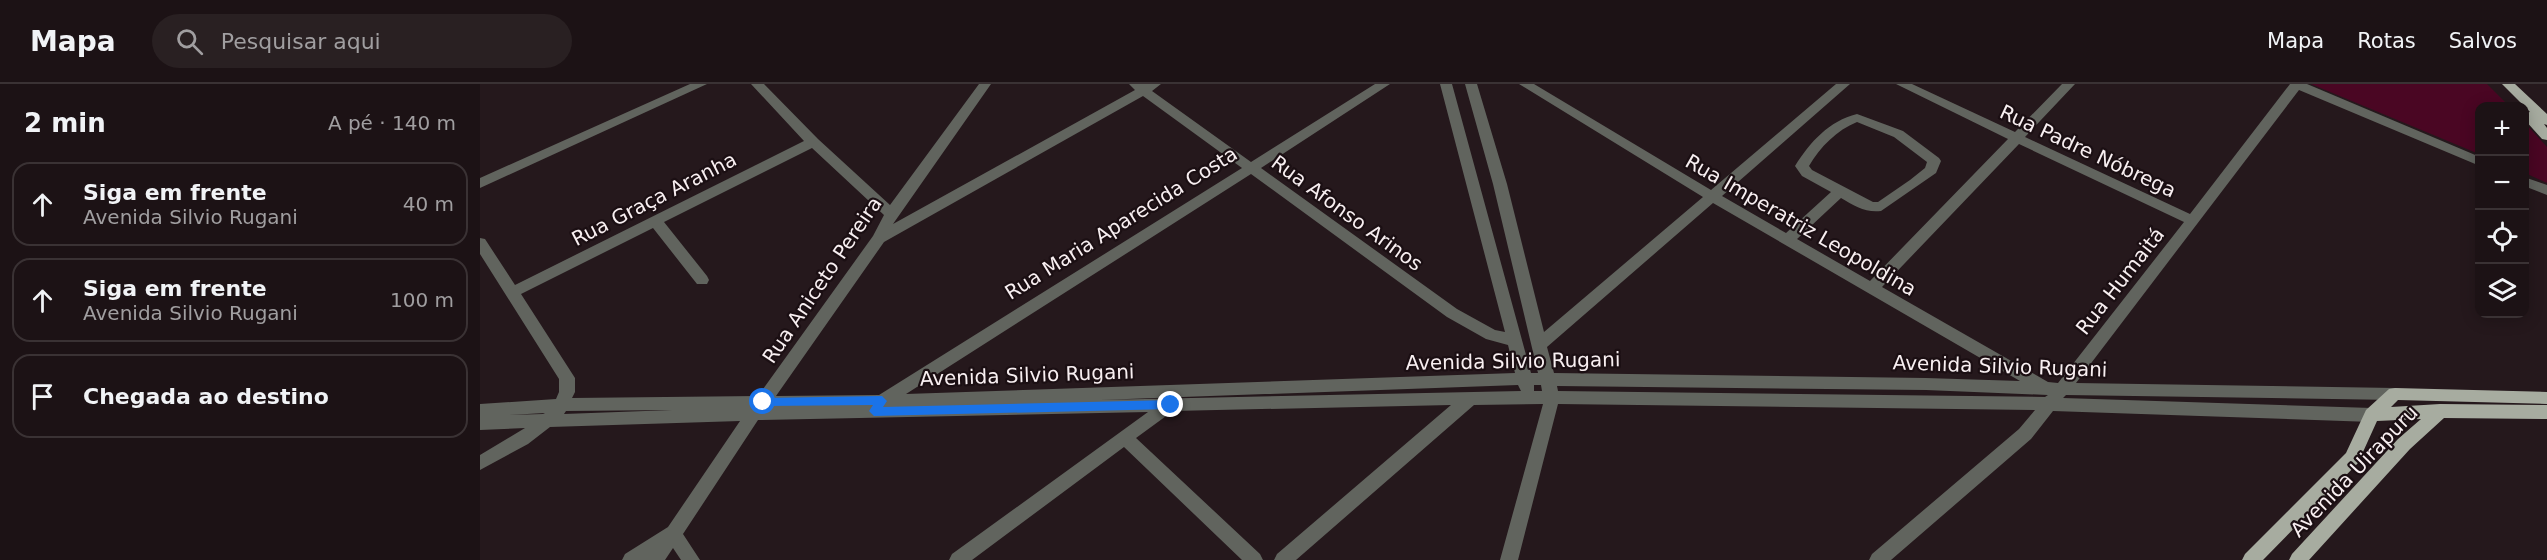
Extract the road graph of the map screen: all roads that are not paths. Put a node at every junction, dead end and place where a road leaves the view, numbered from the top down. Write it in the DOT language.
graph roads {
  1 [pos="701,84"];
  2 [pos="757,84"];
  3 [pos="985,84"];
  4 [pos="1384,84"];
  5 [pos="1446,84"];
  6 [pos="1471,84"];
  7 [pos="1525,84"];
  8 [pos="1844,84"];
  9 [pos="1902,84"];
  10 [pos="2069,84"];
  11 [pos="2297,84"];
  12 [pos="2499,84"];
  13 [pos="2508,84"];
  14 [pos="1145,86"];
  15 [pos="2516,102"];
  16 [pos="2529,116"];
  17 [pos="2547,121"];
  18 [pos="2547,136"];
  19 [pos="2017,139"];
  20 [pos="813,142"];
  21 [pos="2475,160"];
  22 [pos="1251,168"];
  23 [pos="480,183"];
  24 [pos="2529,183"];
  25 [pos="2547,190"];
  26 [pos="1840,192"];
  27 [pos="1711,196"];
  28 [pos="891,214"];
  29 [pos="655,221"];
  30 [pos="2193,221"];
  31 [pos="879,238"];
  32 [pos="1787,240"];
  33 [pos="480,243"];
  34 [pos="702,280"];
  35 [pos="1872,288"];
  36 [pos="513,292"];
  37 [pos="1514,340"];
  38 [pos="1540,344"];
  39 [pos="1525,379"];
  40 [pos="1549,379"];
  41 [pos="1188,390"];
  42 [pos="2053,394"];
  43 [pos="2395,394"];
  44 [pos="1528,398"];
  45 [pos="1552,398"];
  46 [pos="2547,398"];
  47 [pos="1468,400"];
  48 [pos="563,405"];
  49 [pos="1171,405"];
  50 [pos="878,406"];
  51 [pos="758,408"];
  52 [pos="480,411"];
  53 [pos="2440,411"];
  54 [pos="2547,412"];
  55 [pos="2372,415"];
  56 [pos="547,422"];
  57 [pos="480,423"];
  58 [pos="1126,439"];
  59 [pos="480,463"];
  60 [pos="672,534"];
  61 [pos="631,560"];
  62 [pos="655,560"];
  63 [pos="691,560"];
  64 [pos="958,560"];
  65 [pos="1254,560"];
  66 [pos="1283,560"];
  67 [pos="1509,560"];
  68 [pos="1878,560"];
  69 [pos="2251,560"];
  70 [pos="2298,560"];
  1 -- 23 [label="street"];
  2 -- 20 [label="street"];
  3 -- 28 [label="street, Rua Aniceto Pereira"];
  4 -- 22 [label="street, Rua Maria Aparecida Costa"];
  5 -- 37 [label="street"];
  6 -- 38 [label="street"];
  7 -- 27 [label="street, Rua Imperatriz Leopoldina"];
  8 -- 27 [label="street"];
  9 -- 19 [label="street, Rua Padre Nóbrega"];
  10 -- 19 [label="street"];
  11 -- 21 [label="street"];
  11 -- 30 [label="street, Rua Humaitá"];
  12 -- 15 [label="main road"];
  13 -- 17 [label="main road"];
  14 -- 22 [label="street, Rua Afonso Arinos"];
  14 -- 31 [label="street"];
  16 -- 18 [label="main road"];
  19 -- 30 [label="street, Rua Padre Nóbrega"];
  19 -- 35 [label="street"];
  20 -- 28 [label="street"];
  20 -- 29 [label="street, Rua Graça Aranha"];
  22 -- 37 [label="street, Rua Afonso Arinos"];
  22 -- 50 [label="street, Rua Maria Aparecida Costa"];
  24 -- 25 [label="street"];
  26 -- 26 [label="street"];
  26 -- 32 [label="street"];
  27 -- 32 [label="street, Rua Imperatriz Leopoldina"];
  27 -- 38 [label="street"];
  28 -- 31 [label="street, Rua Aniceto Pereira"];
  29 -- 34 [label="street"];
  29 -- 36 [label="street, Rua Graça Aranha"];
  30 -- 42 [label="street, Rua Humaitá"];
  31 -- 51 [label="street, Rua Aniceto Pereira"];
  32 -- 35 [label="street, Rua Imperatriz Leopoldina"];
  33 -- 36 [label="street"];
  35 -- 42 [label="street, Rua Imperatriz Leopoldina"];
  36 -- 48 [label="street"];
  37 -- 39 [label="street"];
  38 -- 40 [label="street"];
  39 -- 40 [label="street, Avenida Silvio Rugani"];
  39 -- 41 [label="street, Avenida Silvio Rugani"];
  39 -- 44 [label="street"];
  40 -- 42 [label="street, Avenida Silvio Rugani"];
  40 -- 45 [label="street"];
  41 -- 49 [label="street"];
  41 -- 50 [label="street, Avenida Silvio Rugani"];
  42 -- 43 [label="street, Avenida Silvio Rugani"];
  42 -- 45 [label="street, Avenida Silvio Rugani"];
  42 -- 55 [label="street, Avenida Silvio Rugani"];
  42 -- 68 [label="street, Rua Humaitá"];
  43 -- 46 [label="main road, Avenida Silvio Rugani"];
  43 -- 55 [label="main road"];
  44 -- 45 [label="street, Avenida Silvio Rugani"];
  44 -- 47 [label="street, Avenida Silvio Rugani"];
  45 -- 67 [label="street"];
  47 -- 49 [label="street, Avenida Silvio Rugani"];
  47 -- 66 [label="street"];
  48 -- 51 [label="street, Avenida Silvio Rugani"];
  48 -- 52 [label="street, Avenida Silvio Rugani"];
  48 -- 56 [label="street"];
  49 -- 50 [label="street, Avenida Silvio Rugani"];
  49 -- 58 [label="street"];
  50 -- 51 [label="street, Avenida Silvio Rugani"];
  51 -- 56 [label="street, Avenida Silvio Rugani"];
  51 -- 60 [label="street, Rua Aniceto Pereira"];
  53 -- 54 [label="main road, Avenida Silvio Rugani"];
  53 -- 55 [label="main road, Avenida Silvio Rugani"];
  53 -- 70 [label="main road, Avenida Uirapuru"];
  55 -- 69 [label="main road, Avenida Uirapuru"];
  56 -- 57 [label="street, Avenida Silvio Rugani"];
  56 -- 59 [label="street"];
  58 -- 64 [label="street"];
  58 -- 65 [label="street"];
  60 -- 61 [label="street"];
  60 -- 62 [label="street, Rua Aniceto Pereira"];
  60 -- 63 [label="street"];
}
